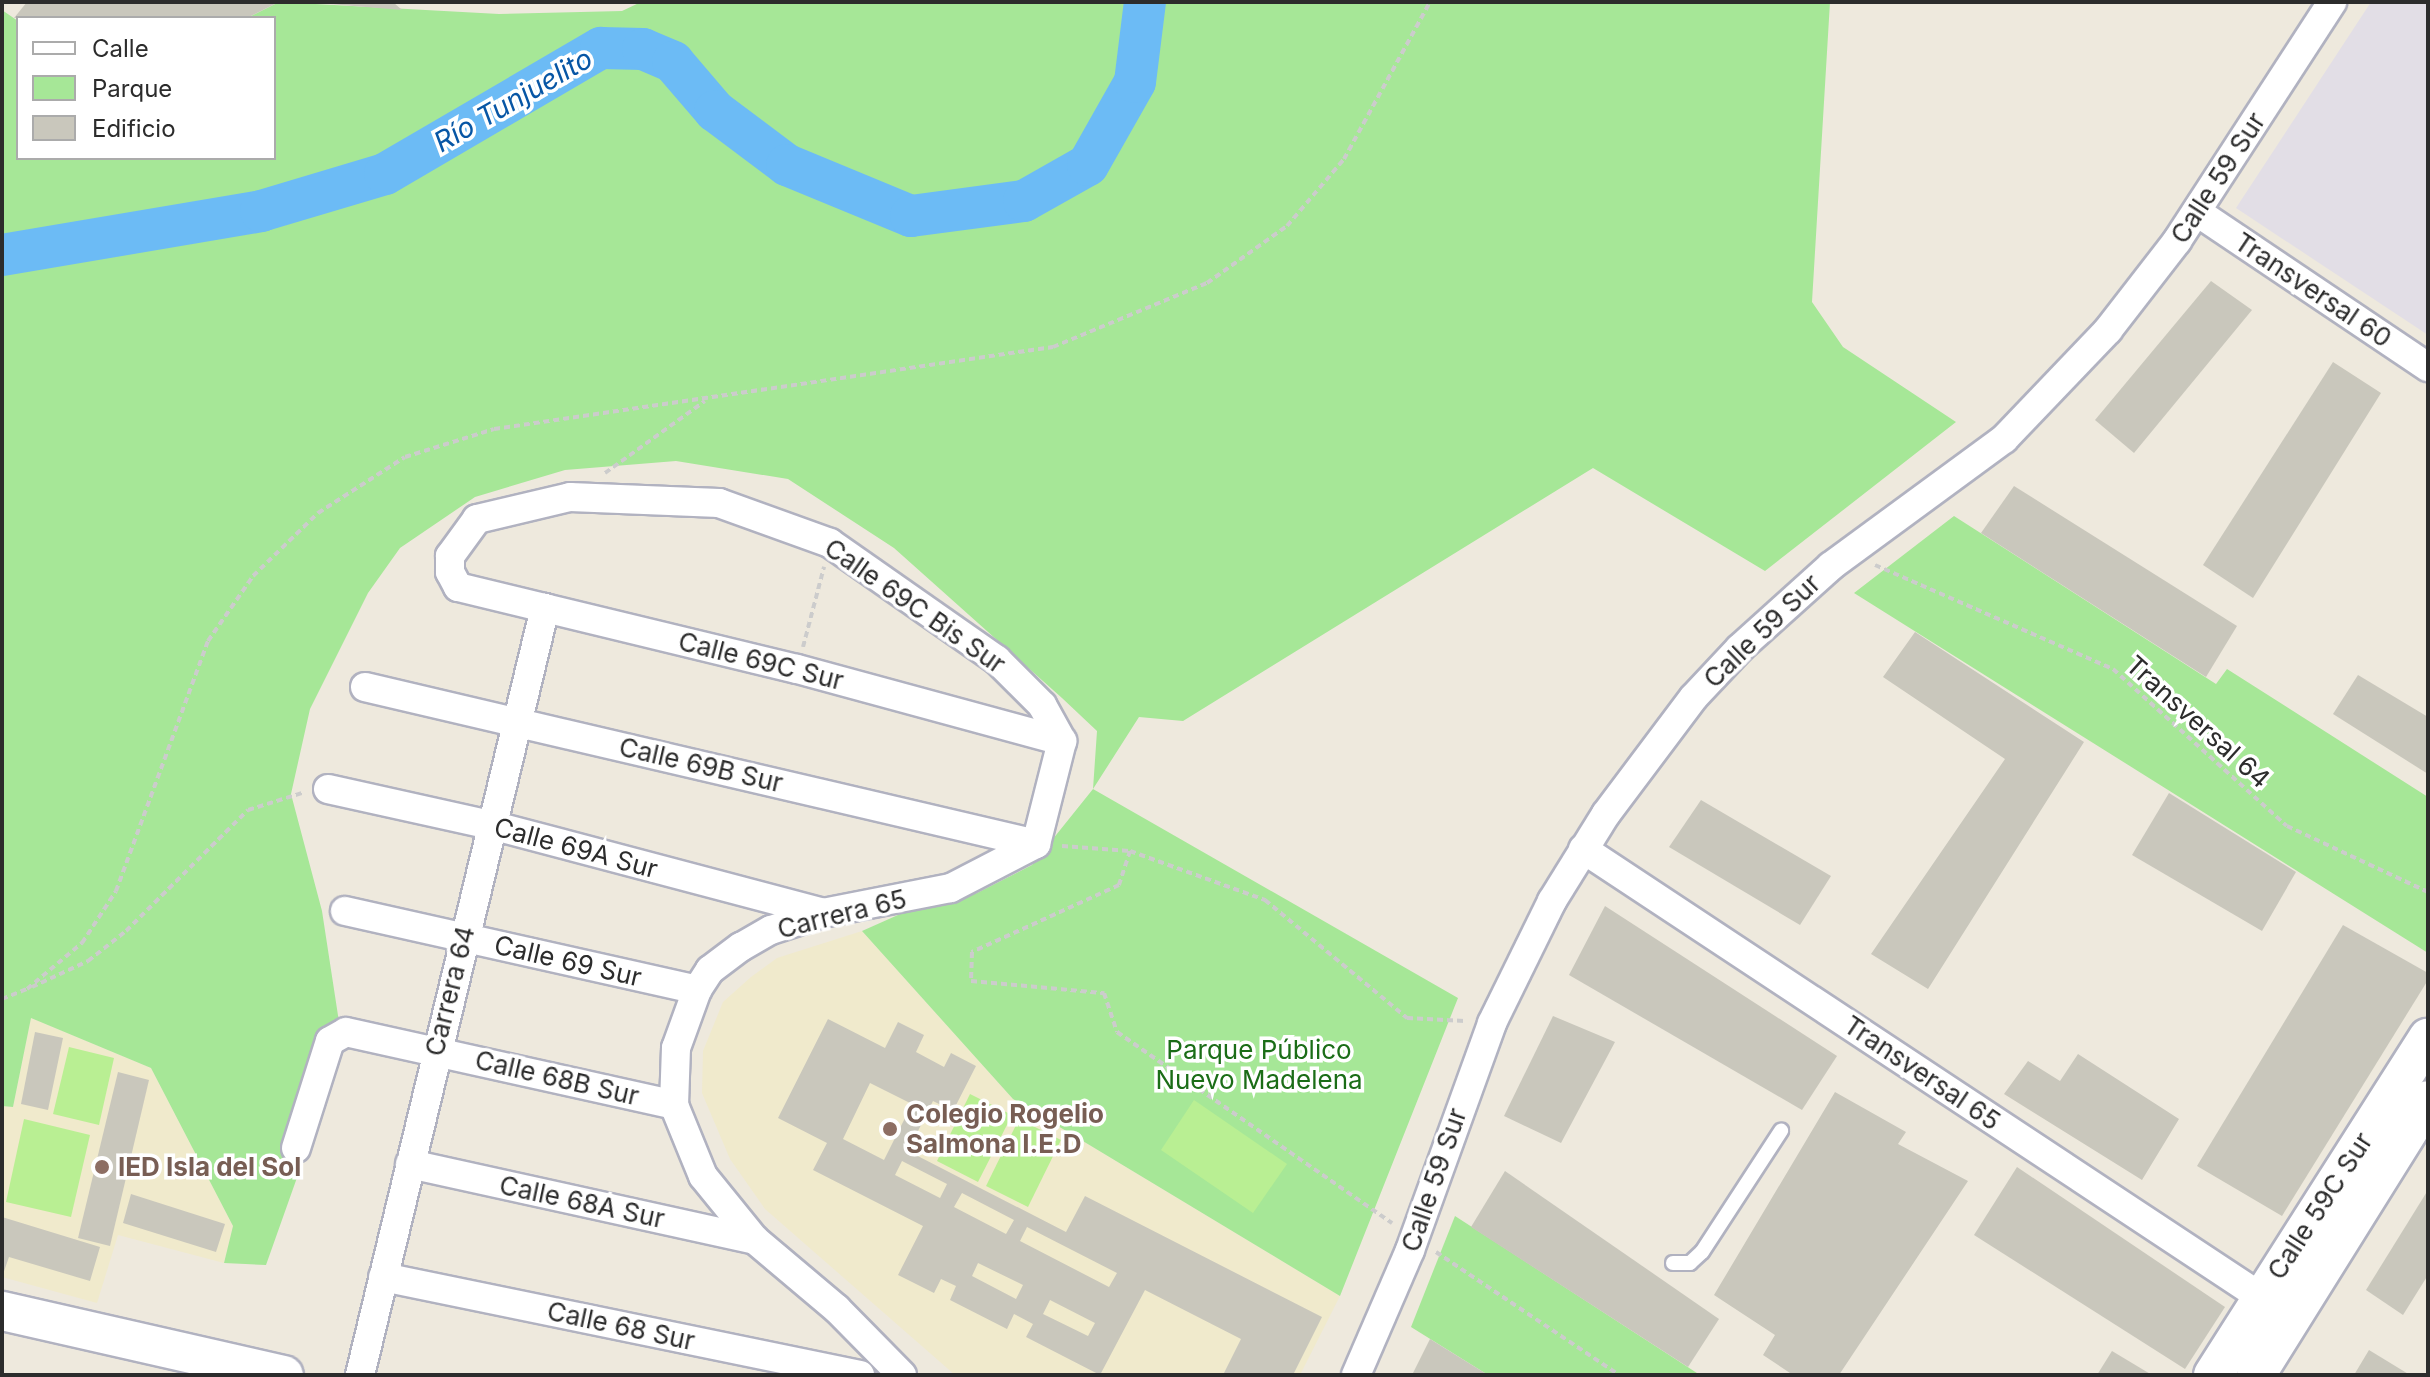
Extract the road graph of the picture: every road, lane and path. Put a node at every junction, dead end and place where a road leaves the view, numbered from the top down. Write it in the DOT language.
graph roads {
  1 [pos="1430,2"];
  2 [pos="2332,2"];
  3 [pos="2197,212"];
  4 [pos="2428,367"];
  5 [pos="707,400"];
  6 [pos="570,497"];
  7 [pos="830,543"];
  8 [pos="1848,553"];
  9 [pos="458,587"];
  10 [pos="545,608"];
  11 [pos="797,669"];
  12 [pos="365,687"];
  13 [pos="519,721"];
  14 [pos="1062,741"];
  15 [pos="328,789"];
  16 [pos="491,825"];
  17 [pos="1036,844"];
  18 [pos="1583,849"];
  19 [pos="1130,851"];
  20 [pos="2428,892"];
  21 [pos="345,911"];
  22 [pos="823,913"];
  23 [pos="464,938"];
  24 [pos="27,989"];
  25 [pos="697,990"];
  26 [pos="2,999"];
  27 [pos="1492,1023"];
  28 [pos="2428,1038"];
  29 [pos="435,1050"];
  30 [pos="2428,1100"];
  31 [pos="674,1105"];
  32 [pos="1781,1131"];
  33 [pos="296,1148"];
  34 [pos="410,1164"];
  35 [pos="1414,1238"];
  36 [pos="755,1240"];
  37 [pos="1673,1263"];
  38 [pos="383,1277"];
  39 [pos="2261,1297"];
  40 [pos="2,1311"];
  41 [pos="2266,1369"];
  42 [pos="284,1375"];
  43 [pos="360,1375"];
  44 [pos="860,1375"];
  45 [pos="902,1375"];
  46 [pos="1356,1375"];
  47 [pos="1619,1375"];
  48 [pos="2213,1375"];
  1 -- 5 [label="path"];
  2 -- 3 [label="street, Calle 59 Sur"];
  3 -- 4 [label="street, Transversal 60"];
  3 -- 8 [label="street, Calle 59 Sur"];
  5 -- 6 [label="path"];
  5 -- 24 [label="path"];
  6 -- 7 [label="street, Calle 69C Bis Sur"];
  6 -- 9 [label="street, Calle 69C Bis Sur"];
  7 -- 11 [label="path"];
  7 -- 14 [label="street, Calle 69C Bis Sur"];
  8 -- 18 [label="street, Calle 59 Sur"];
  8 -- 20 [label="path, Transversal 64"];
  9 -- 10 [label="street, Calle 69C Sur"];
  10 -- 11 [label="street, Calle 69C Sur"];
  10 -- 13 [label="street, Carrera 64"];
  11 -- 14 [label="street, Calle 69C Sur"];
  12 -- 13 [label="street, Calle 69B Sur"];
  13 -- 16 [label="street, Carrera 64"];
  13 -- 17 [label="street, Calle 69B Sur"];
  14 -- 17 [label="street"];
  15 -- 16 [label="street, Calle 69A Sur"];
  15 -- 24 [label="path"];
  16 -- 22 [label="street, Calle 69A Sur"];
  16 -- 23 [label="street, Carrera 64"];
  17 -- 19 [label="path"];
  17 -- 22 [label="street, Carrera 65"];
  18 -- 27 [label="street, Calle 59 Sur"];
  18 -- 39 [label="street, Transversal 65"];
  19 -- 27 [label="path"];
  19 -- 35 [label="path"];
  21 -- 23 [label="street, Calle 69 Sur"];
  22 -- 25 [label="street, Carrera 65"];
  23 -- 25 [label="street, Calle 69 Sur"];
  23 -- 29 [label="street, Carrera 64"];
  24 -- 26 [label="path"];
  25 -- 31 [label="street, Carrera 65"];
  27 -- 35 [label="street, Calle 59 Sur"];
  28 -- 39 [label="street, Calle 59C Sur"];
  29 -- 31 [label="street, Calle 68B Sur"];
  29 -- 33 [label="street, Calle 68B Sur"];
  29 -- 34 [label="street, Carrera 64"];
  30 -- 41 [label="street, Calle 59C Sur"];
  31 -- 36 [label="street, Carrera 65"];
  32 -- 37 [label="lane"];
  34 -- 36 [label="street, Calle 68A Sur"];
  34 -- 38 [label="street, Carrera 64"];
  35 -- 46 [label="street, Calle 59 Sur"];
  35 -- 47 [label="path"];
  36 -- 45 [label="street, Carrera 65"];
  38 -- 43 [label="street, Carrera 64"];
  38 -- 44 [label="street, Calle 68 Sur"];
  39 -- 48 [label="street, Calle 59C Sur"];
  40 -- 42 [label="street"];
}
